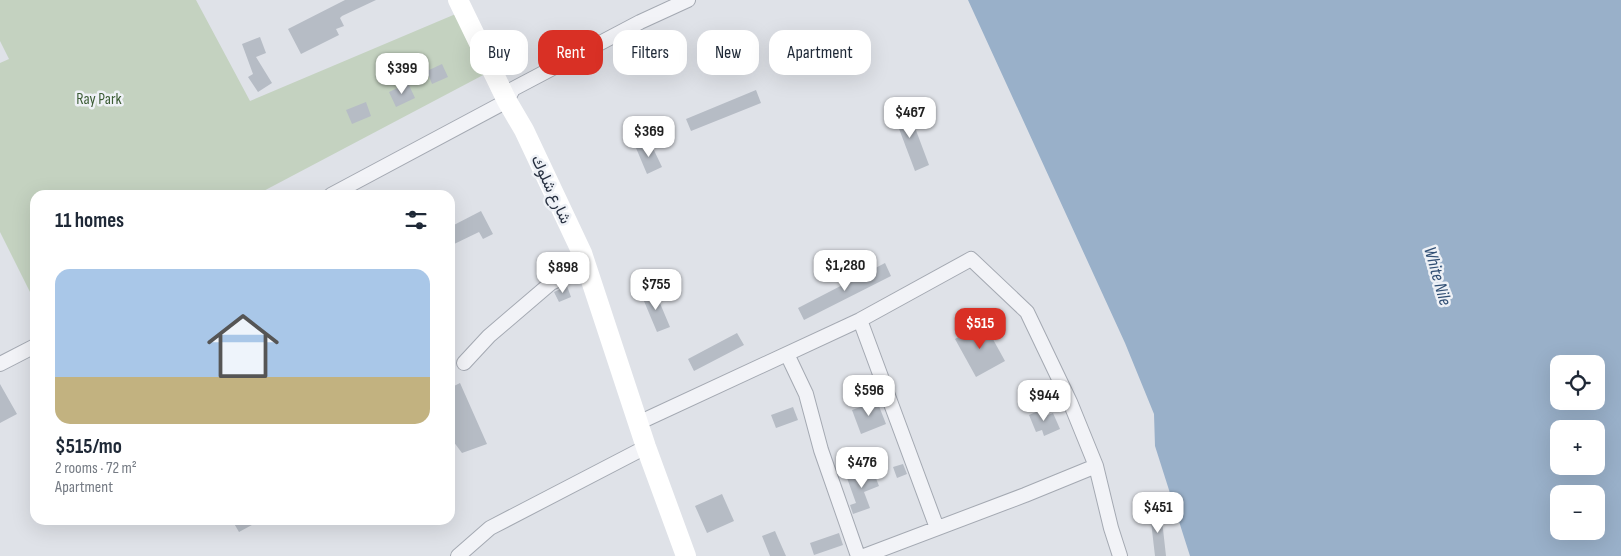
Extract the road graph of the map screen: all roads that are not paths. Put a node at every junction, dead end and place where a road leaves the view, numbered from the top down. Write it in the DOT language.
graph roads {
  1 [pos="458,0"];
  2 [pos="688,0"];
  3 [pos="507,101"];
  4 [pos="340,190"];
  5 [pos="586,267"];
  6 [pos="860,320"];
  7 [pos="30,349"];
  8 [pos="787,354"];
  9 [pos="464,363"];
  10 [pos="0,364"];
  11 [pos="638,423"];
  12 [pos="646,447"];
  13 [pos="1096,466"];
  14 [pos="937,528"];
  15 [pos="458,556"];
  16 [pos="686,556"];
  17 [pos="858,556"];
  18 [pos="864,556"];
  19 [pos="1120,556"];
  1 -- 3 [label="street, شارع شلوك"];
  2 -- 3 [label="street"];
  3 -- 4 [label="street"];
  3 -- 5 [label="street, شارع شلوك"];
  5 -- 9 [label="street"];
  5 -- 11 [label="street, شارع شلوك"];
  6 -- 8 [label="street"];
  6 -- 13 [label="street"];
  6 -- 14 [label="street"];
  7 -- 10 [label="street"];
  8 -- 11 [label="street"];
  8 -- 17 [label="street"];
  11 -- 12 [label="street, شارع شلوك"];
  12 -- 15 [label="street"];
  12 -- 16 [label="street, شارع شلوك"];
  13 -- 14 [label="street"];
  13 -- 19 [label="street"];
  14 -- 18 [label="street"];
}
